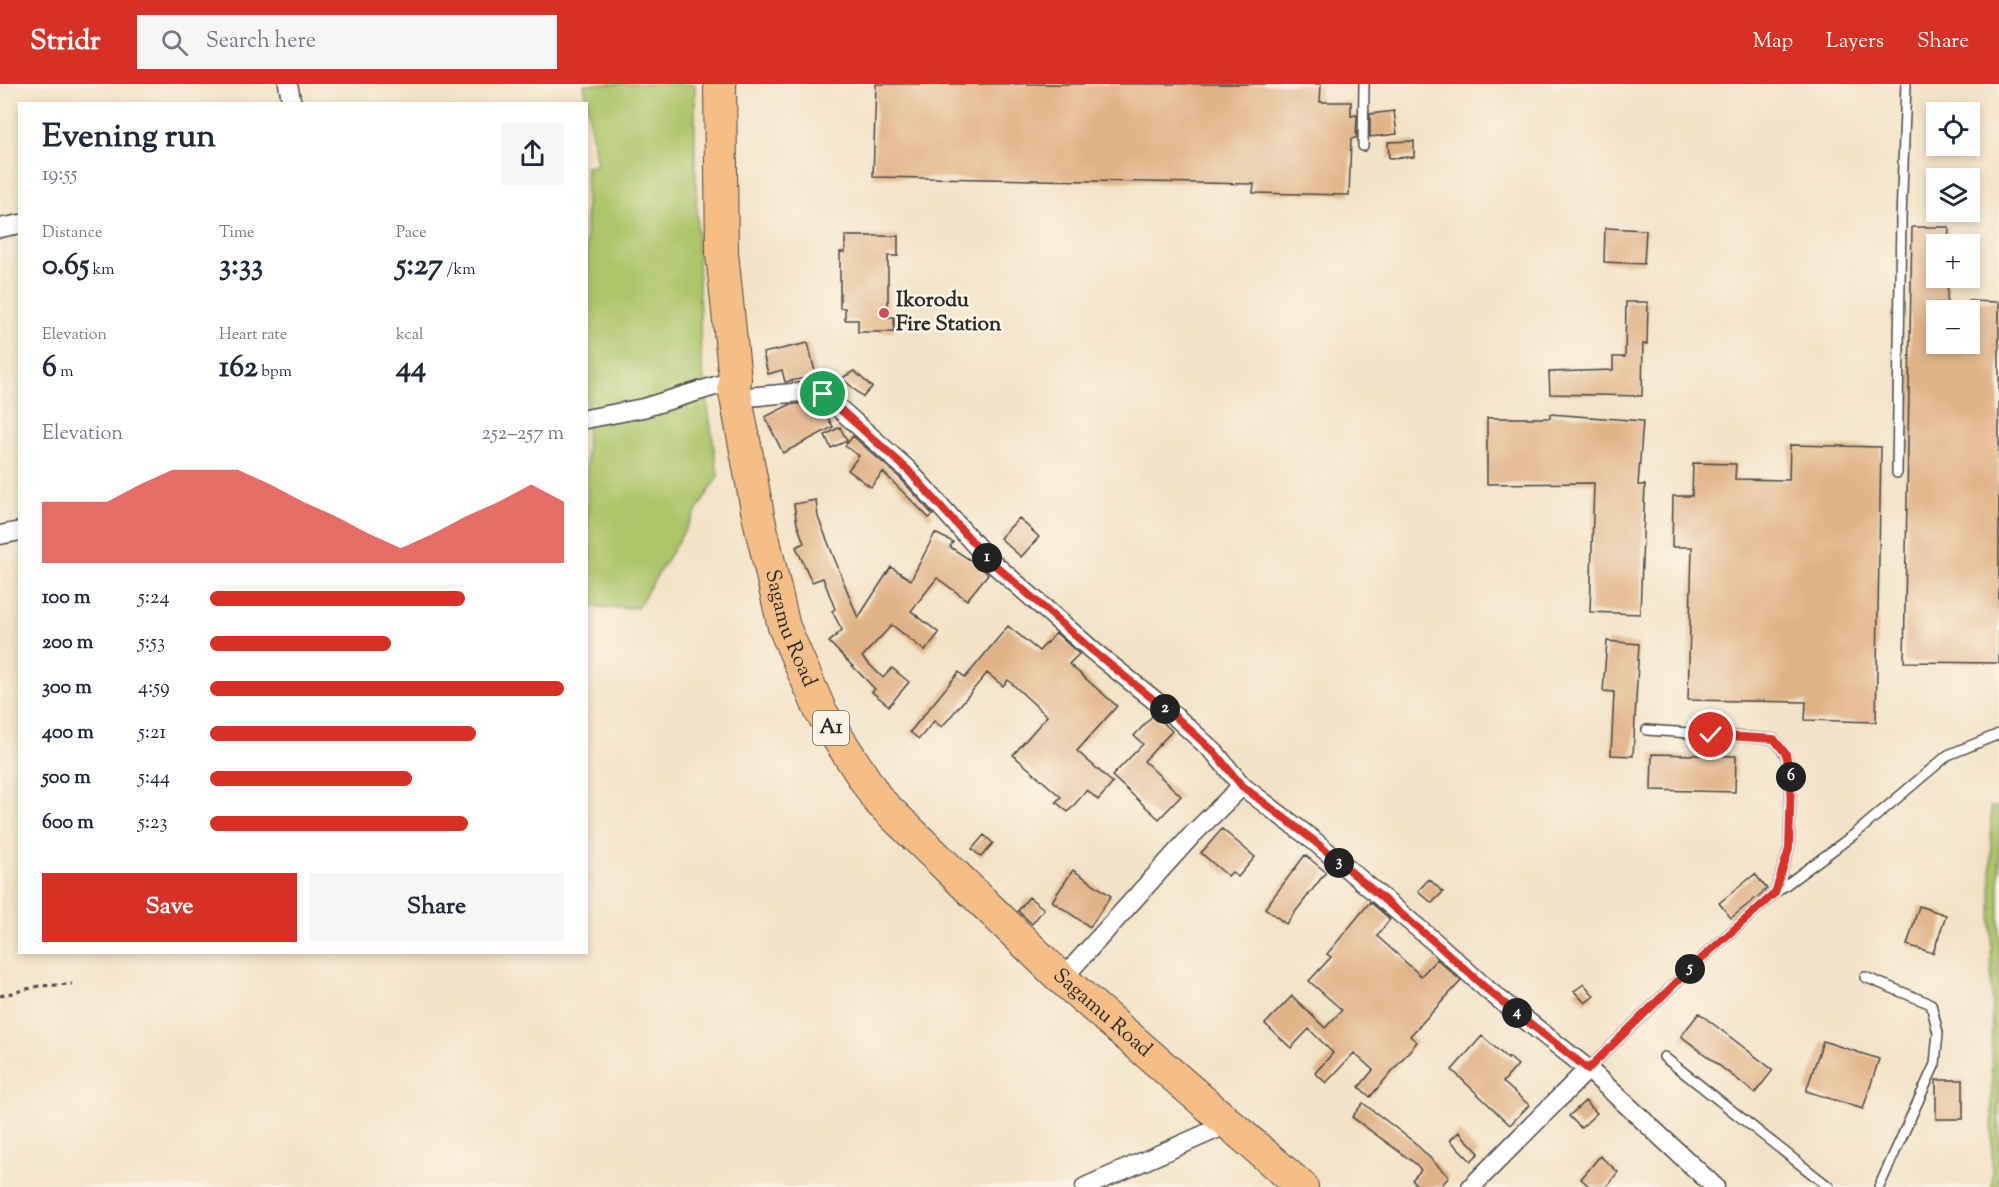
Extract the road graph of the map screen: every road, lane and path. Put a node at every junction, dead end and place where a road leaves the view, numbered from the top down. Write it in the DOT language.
graph roads {
  1 [pos="288,84"];
  2 [pos="720,84"];
  3 [pos="1364,84"];
  4 [pos="1906,84"];
  5 [pos="292,102"];
  6 [pos="1363,146"];
  7 [pos="18,225"];
  8 [pos="0,228"];
  9 [pos="736,389"];
  10 [pos="588,419"];
  11 [pos="1897,473"];
  12 [pos="18,531"];
  13 [pos="0,535"];
  14 [pos="1647,730"];
  15 [pos="1999,734"];
  16 [pos="1242,786"];
  17 [pos="1775,893"];
  18 [pos="1865,977"];
  19 [pos="1062,979"];
  20 [pos="72,984"];
  21 [pos="0,996"];
  22 [pos="1664,1057"];
  23 [pos="1588,1069"];
  24 [pos="1228,1124"];
  25 [pos="1085,1187"];
  26 [pos="1302,1187"];
  27 [pos="1471,1187"];
  28 [pos="1715,1187"];
  29 [pos="1829,1187"];
  30 [pos="1880,1187"];
  1 -- 5 [label="street"];
  2 -- 9 [label="highway, Sagamu Road / A1"];
  3 -- 6 [label="lane"];
  4 -- 11 [label="lane"];
  7 -- 8 [label="street"];
  9 -- 10 [label="street"];
  9 -- 16 [label="street"];
  9 -- 19 [label="highway, Sagamu Road / A1"];
  12 -- 13 [label="street"];
  14 -- 17 [label="lane"];
  15 -- 17 [label="lane"];
  16 -- 19 [label="street"];
  16 -- 23 [label="street"];
  17 -- 23 [label="lane"];
  18 -- 30 [label="lane"];
  19 -- 24 [label="highway, Sagamu Road / A1"];
  20 -- 21 [label="path"];
  22 -- 29 [label="lane"];
  23 -- 27 [label="street"];
  23 -- 28 [label="street"];
  24 -- 25 [label="street"];
  24 -- 26 [label="highway, Sagamu Road / A1"];
}
